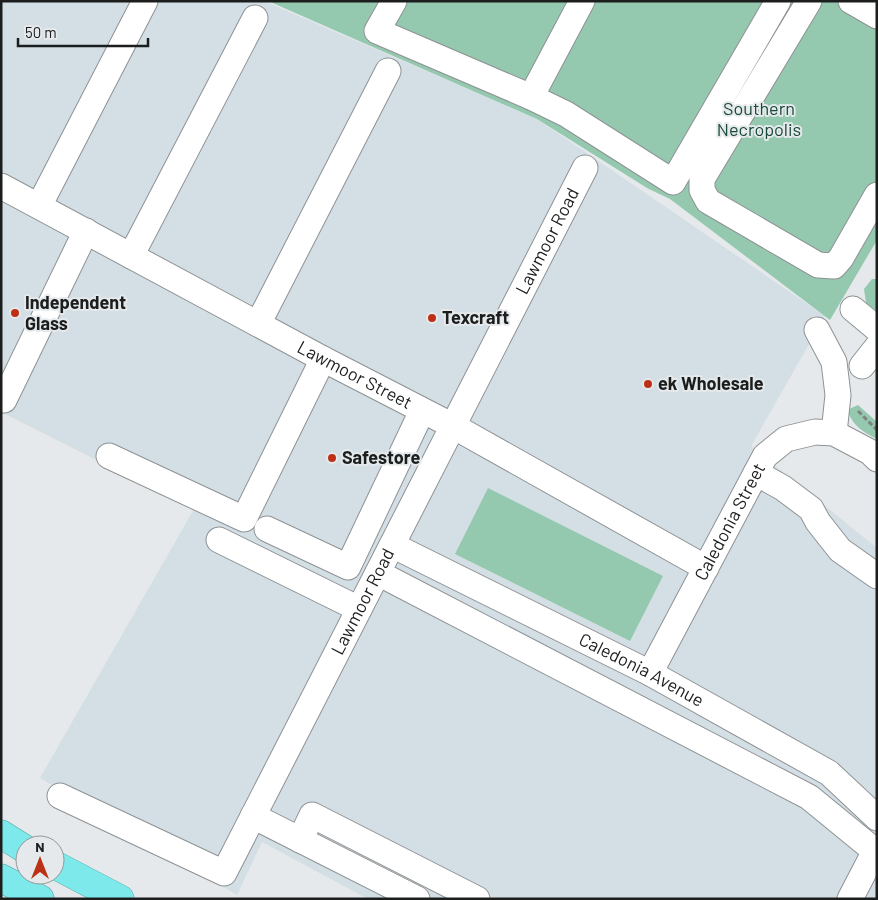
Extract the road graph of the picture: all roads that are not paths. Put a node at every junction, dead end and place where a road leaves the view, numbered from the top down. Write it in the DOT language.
graph roads {
  1 [pos="145,1"];
  2 [pos="394,1"];
  3 [pos="582,1"];
  4 [pos="778,1"];
  5 [pos="809,1"];
  6 [pos="851,1"];
  7 [pos="877,16"];
  8 [pos="255,18"];
  9 [pos="388,71"];
  10 [pos="531,97"];
  11 [pos="585,168"];
  12 [pos="1,186"];
  13 [pos="877,195"];
  14 [pos="38,206"];
  15 [pos="86,231"];
  16 [pos="131,256"];
  17 [pos="853,309"];
  18 [pos="258,324"];
  19 [pos="877,328"];
  20 [pos="817,330"];
  21 [pos="324,359"];
  22 [pos="1,399"];
  23 [pos="422,411"];
  24 [pos="453,426"];
  25 [pos="834,433"];
  26 [pos="109,456"];
  27 [pos="877,459"];
  28 [pos="756,473"];
  29 [pos="267,529"];
  30 [pos="219,540"];
  31 [pos="392,545"];
  32 [pos="706,568"];
  33 [pos="378,573"];
  34 [pos="877,576"];
  35 [pos="359,609"];
  36 [pos="650,673"];
  37 [pos="60,796"];
  38 [pos="253,816"];
  39 [pos="877,818"];
  40 [pos="1,834"];
  41 [pos="300,840"];
  42 [pos="15,843"];
  43 [pos="65,870"];
  44 [pos="1,878"];
  45 [pos="40,899"];
  46 [pos="120,899"];
  47 [pos="416,899"];
  48 [pos="477,899"];
  49 [pos="850,899"];
  1 -- 14 [label="street"];
  2 -- 10 [label="street"];
  3 -- 10 [label="street"];
  4 -- 10 [label="street"];
  5 -- 13 [label="street"];
  6 -- 7 [label="street"];
  8 -- 16 [label="street"];
  9 -- 18 [label="street"];
  11 -- 24 [label="street, Lawmoor Road"];
  12 -- 14 [label="street, Lawmoor Street"];
  14 -- 15 [label="street, Lawmoor Street"];
  15 -- 16 [label="street, Lawmoor Street"];
  15 -- 22 [label="street"];
  16 -- 18 [label="street, Lawmoor Street"];
  17 -- 19 [label="street"];
  18 -- 21 [label="street, Lawmoor Street"];
  20 -- 25 [label="street"];
  21 -- 23 [label="street, Lawmoor Street"];
  21 -- 26 [label="street"];
  23 -- 24 [label="street, Lawmoor Street"];
  23 -- 29 [label="street"];
  24 -- 31 [label="street, Lawmoor Road"];
  24 -- 32 [label="street, Lawmoor Street"];
  25 -- 27 [label="street, Caledonia Street"];
  25 -- 28 [label="street, Caledonia Street"];
  28 -- 32 [label="street, Caledonia Street"];
  28 -- 34 [label="street"];
  30 -- 35 [label="street"];
  31 -- 33 [label="street, Lawmoor Road"];
  31 -- 36 [label="street, Caledonia Avenue"];
  32 -- 36 [label="street, Caledonia Street"];
  33 -- 35 [label="street, Lawmoor Road"];
  33 -- 49 [label="street"];
  35 -- 38 [label="street, Lawmoor Road"];
  36 -- 39 [label="street, Caledonia Avenue"];
  37 -- 38 [label="street, Lawmoor Road"];
  38 -- 41 [label="street"];
  40 -- 42 [label="highway"];
  41 -- 47 [label="street"];
  41 -- 48 [label="street"];
  43 -- 46 [label="highway"];
  44 -- 45 [label="highway"];
}
